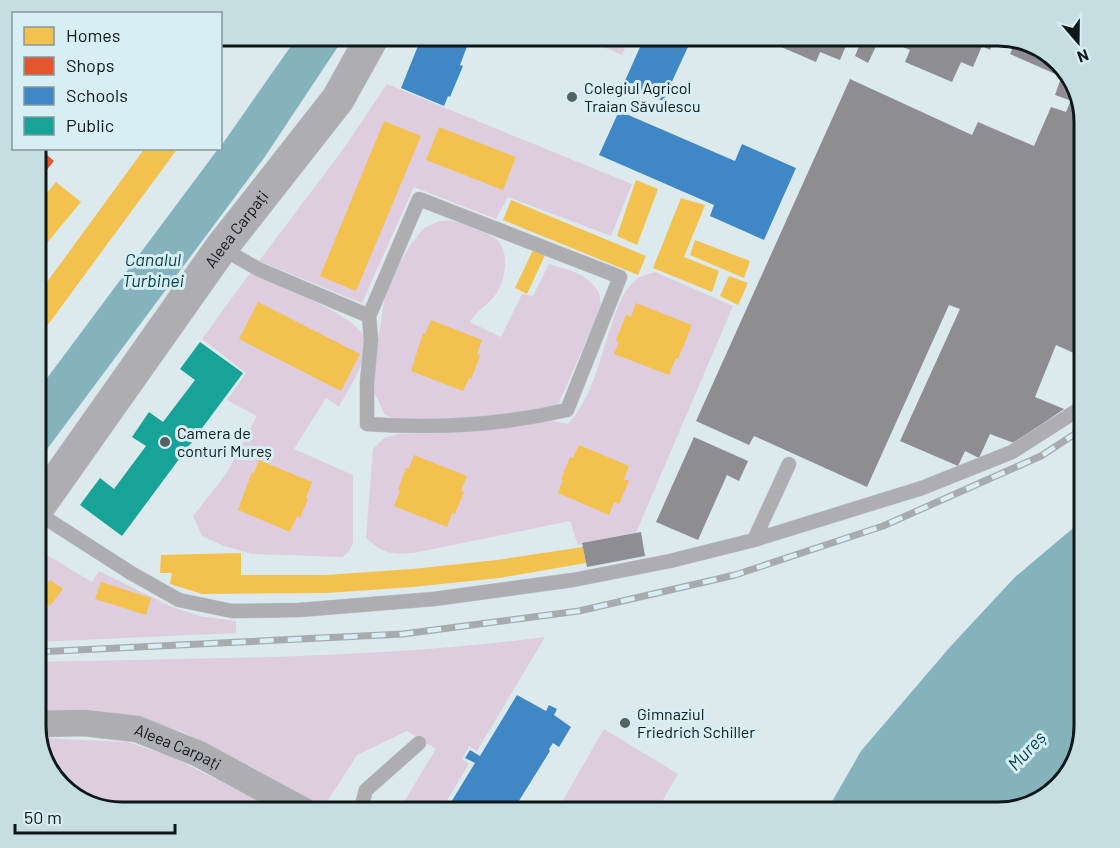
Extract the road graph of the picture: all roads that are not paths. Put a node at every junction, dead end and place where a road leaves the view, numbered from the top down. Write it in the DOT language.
graph roads {
  1 [pos="367,46"];
  2 [pos="221,248"];
  3 [pos="369,316"];
  4 [pos="1074,412"];
  5 [pos="789,465"];
  6 [pos="47,495"];
  7 [pos="47,518"];
  8 [pos="754,540"];
  9 [pos="47,724"];
  10 [pos="419,742"];
  11 [pos="288,802"];
  12 [pos="363,802"];
  1 -- 2 [label="street, Aleea Carpați"];
  2 -- 3 [label="lane"];
  2 -- 6 [label="street, Aleea Carpați"];
  3 -- 3 [label="lane"];
  4 -- 8 [label="lane"];
  5 -- 8 [label="lane"];
  7 -- 8 [label="lane"];
  9 -- 11 [label="street, Aleea Carpați"];
  10 -- 12 [label="lane"];
}
